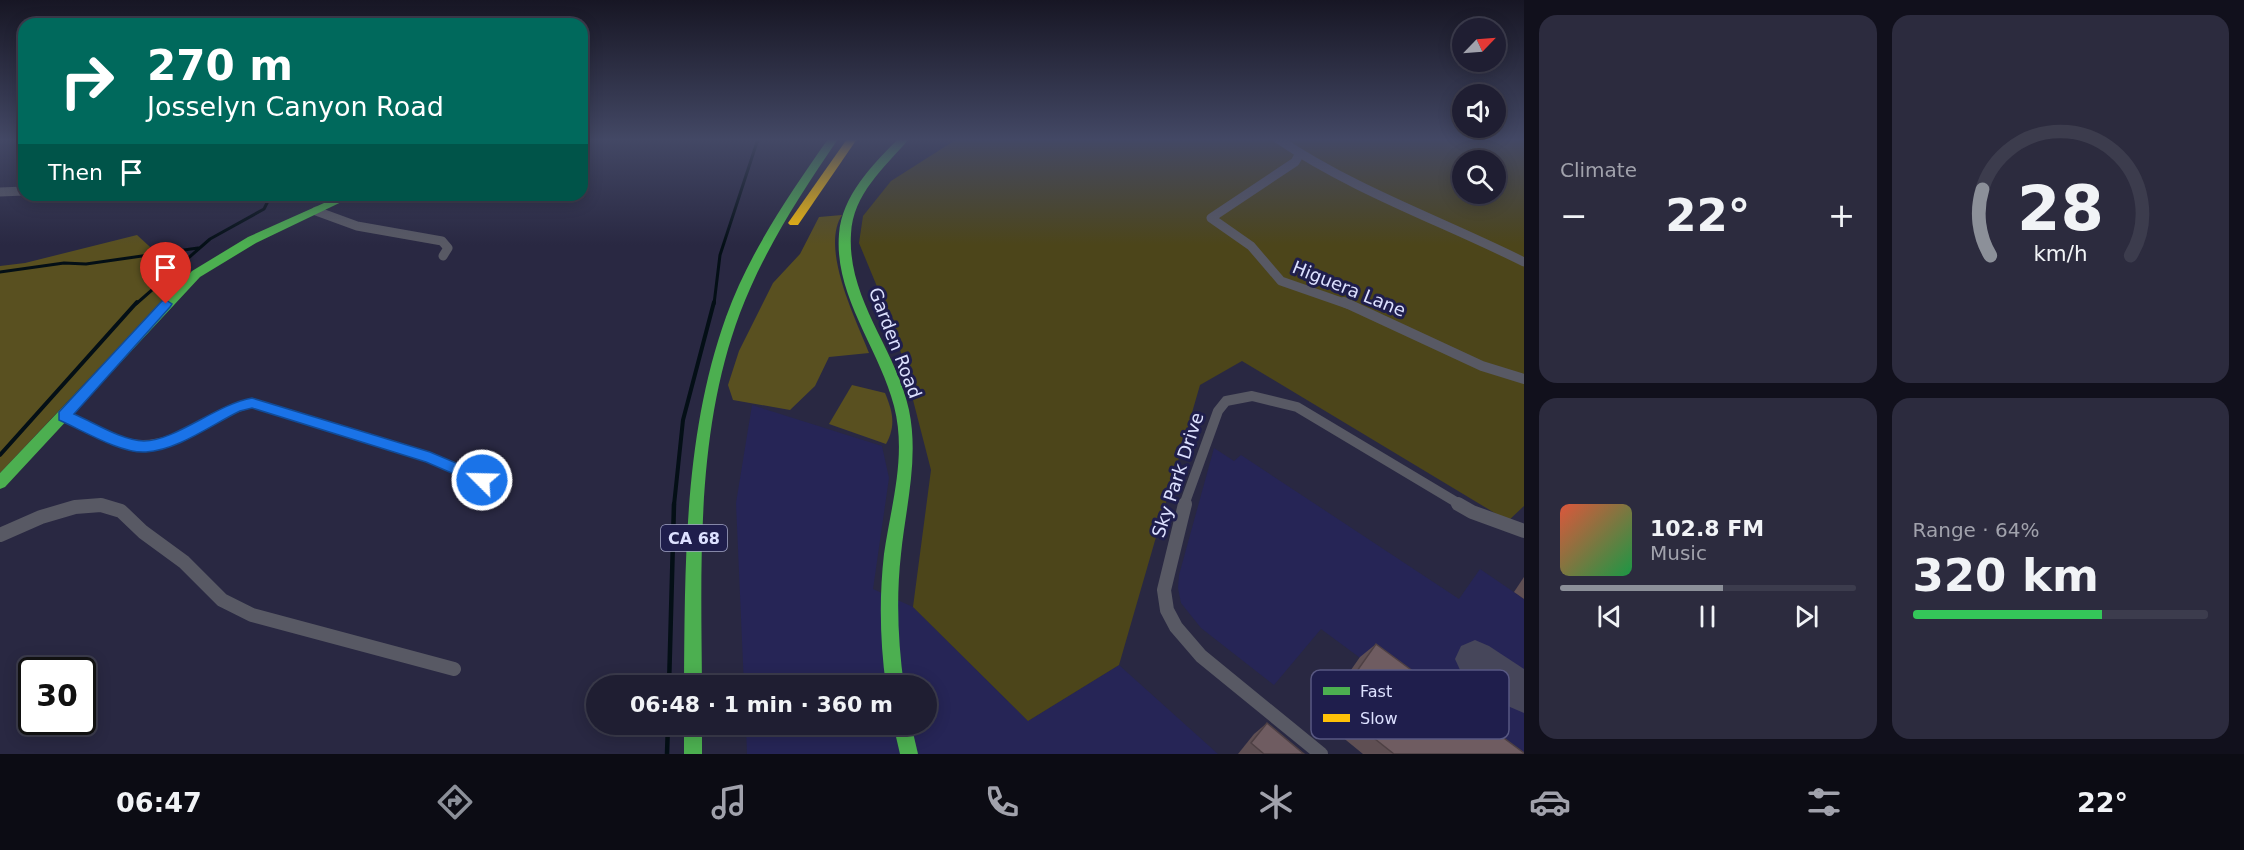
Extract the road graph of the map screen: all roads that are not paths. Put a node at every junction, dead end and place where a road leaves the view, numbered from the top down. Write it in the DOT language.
graph roads {
  1 [pos="811,174"];
  2 [pos="828,174"];
  3 [pos="872,174"];
  4 [pos="1277,174"];
  5 [pos="1337,174"];
  6 [pos="18,191"];
  7 [pos="0,192"];
  8 [pos="338,201"];
  9 [pos="316,211"];
  10 [pos="443,256"];
  11 [pos="1524,262"];
  12 [pos="1524,379"];
  13 [pos="714,391"];
  14 [pos="64,416"];
  15 [pos="482,480"];
  16 [pos="0,483"];
  17 [pos="1524,531"];
  18 [pos="0,535"];
  19 [pos="454,669"];
  20 [pos="693,675"];
  21 [pos="894,675"];
  22 [pos="693,735"];
  23 [pos="905,735"];
  24 [pos="693,754"];
  25 [pos="909,754"];
  26 [pos="1321,754"];
  1 -- 13 [label="main road, CA 68"];
  2 -- 13 [label="main road, CA 68"];
  3 -- 21 [label="main road, Garden Road"];
  4 -- 12 [label="street, Higuera Lane"];
  5 -- 11 [label="street"];
  6 -- 7 [label="street"];
  8 -- 9 [label="main road"];
  9 -- 10 [label="street"];
  9 -- 14 [label="main road"];
  13 -- 20 [label="main road, CA 68"];
  14 -- 15 [label="street"];
  14 -- 16 [label="main road"];
  17 -- 26 [label="street, Sky Park Drive"];
  18 -- 19 [label="street"];
  22 -- 24 [label="main road"];
  23 -- 25 [label="main road"];
}
